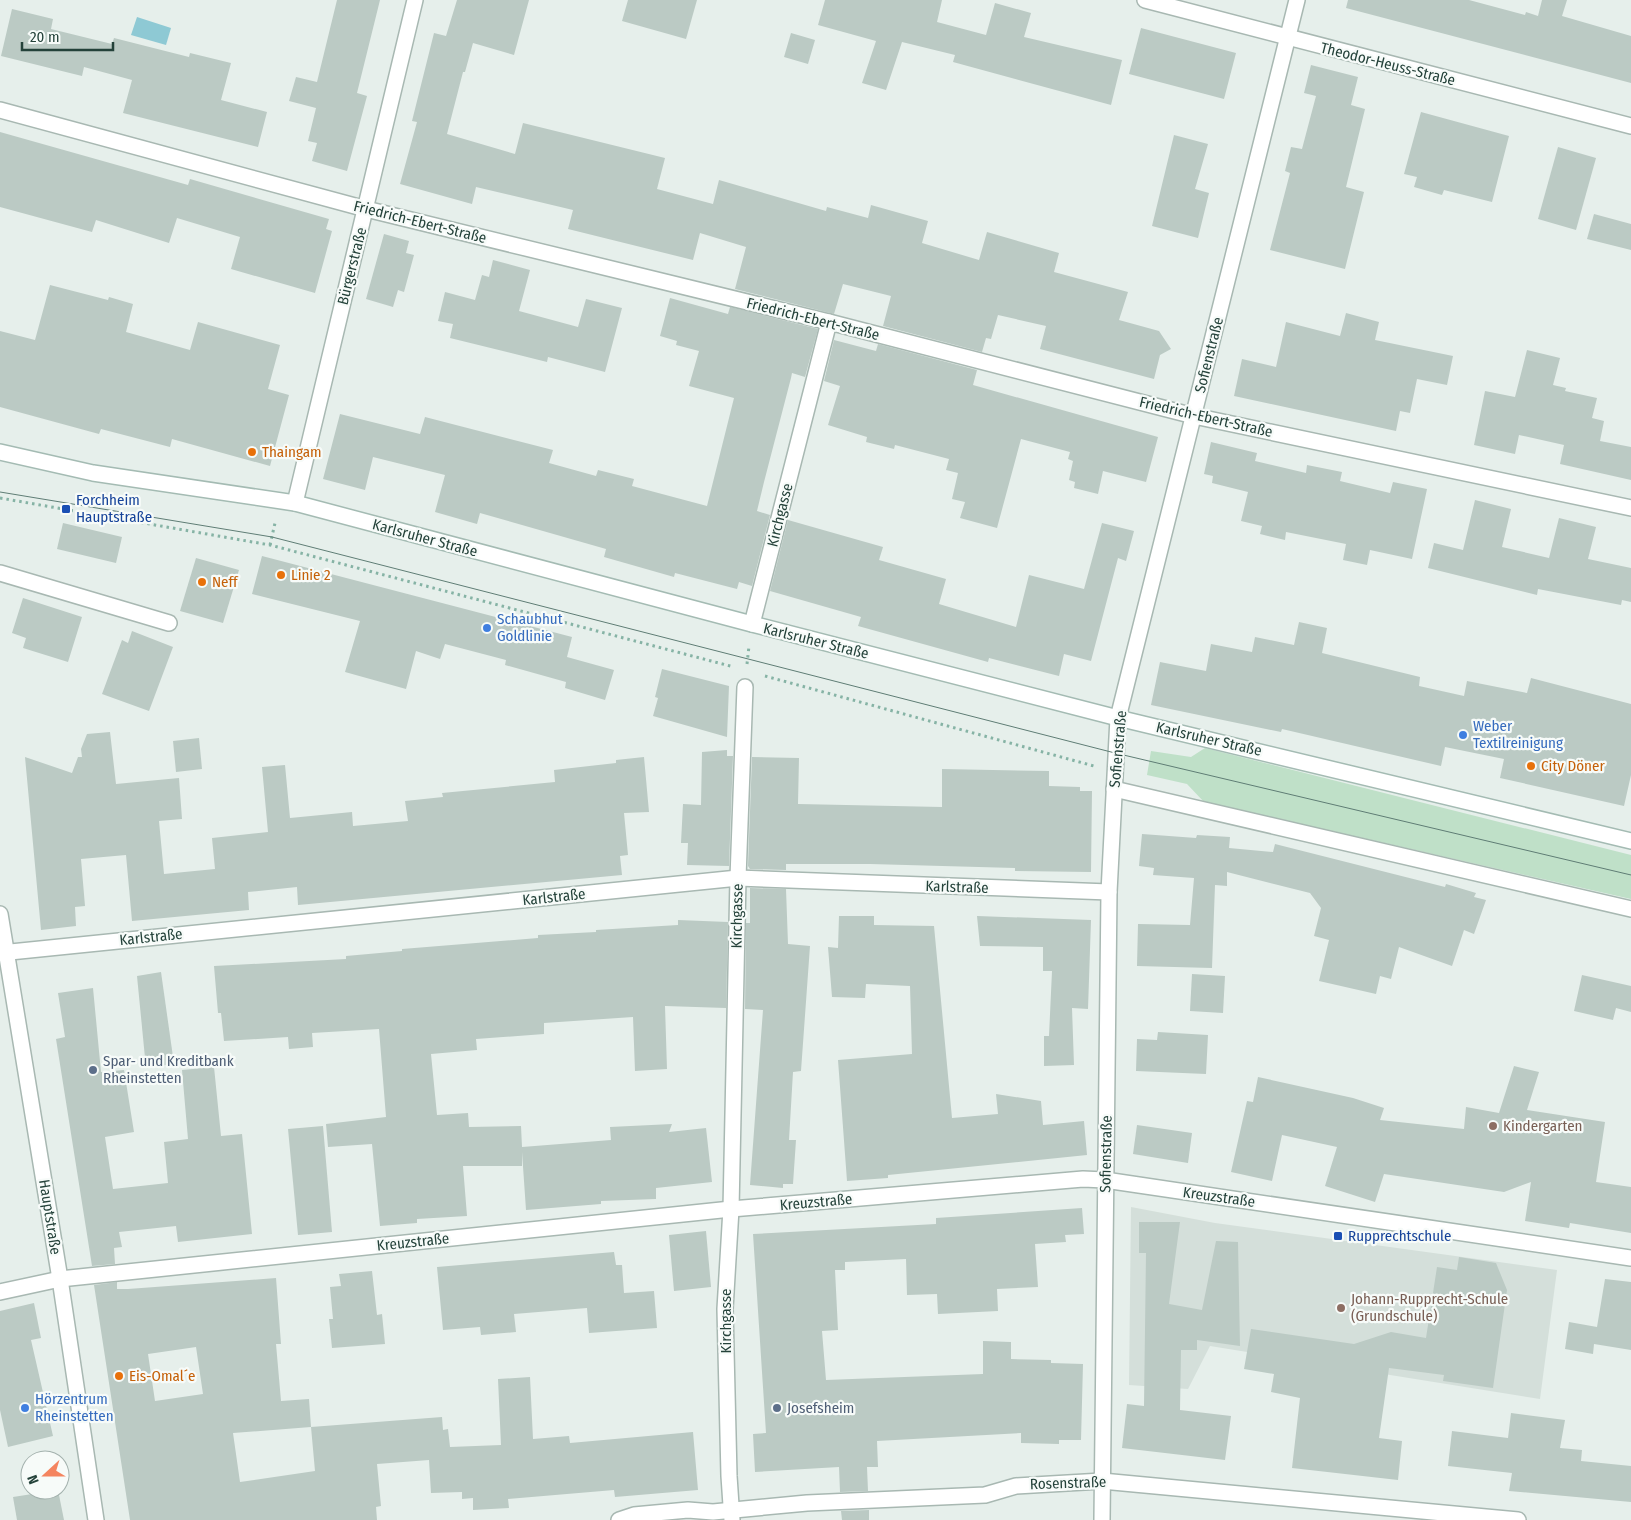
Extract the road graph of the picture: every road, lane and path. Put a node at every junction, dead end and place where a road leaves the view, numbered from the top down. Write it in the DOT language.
graph roads {
  1 [pos="415,0"];
  2 [pos="1145,0"];
  3 [pos="1297,0"];
  4 [pos="1288,38"];
  5 [pos="0,110"];
  6 [pos="1631,126"];
  7 [pos="366,209"];
  8 [pos="829,322"];
  9 [pos="1194,416"];
  10 [pos="0,452"];
  11 [pos="0,498"];
  12 [pos="295,503"];
  13 [pos="1631,508"];
  14 [pos="0,573"];
  15 [pos="169,623"];
  16 [pos="752,624"];
  17 [pos="747,671"];
  18 [pos="745,688"];
  19 [pos="1118,718"];
  20 [pos="1114,772"];
  21 [pos="1114,789"];
  22 [pos="1631,840"];
  23 [pos="738,878"];
  24 [pos="1109,892"];
  25 [pos="1631,909"];
  26 [pos="0,914"];
  27 [pos="3,953"];
  28 [pos="1105,1180"];
  29 [pos="731,1209"];
  30 [pos="1631,1258"];
  31 [pos="60,1279"];
  32 [pos="0,1292"];
  33 [pos="1102,1481"];
  34 [pos="732,1516"];
  35 [pos="96,1520"];
  36 [pos="619,1520"];
  37 [pos="1102,1520"];
  38 [pos="1518,1520"];
  1 -- 7 [label="street, Bürgerstraße"];
  2 -- 4 [label="street, Theodor-Heuss-Straße"];
  3 -- 4 [label="street, Sofienstraße"];
  4 -- 6 [label="street, Theodor-Heuss-Straße"];
  4 -- 9 [label="street, Sofienstraße"];
  5 -- 7 [label="street, Friedrich-Ebert-Straße"];
  7 -- 8 [label="street, Friedrich-Ebert-Straße"];
  7 -- 12 [label="street, Bürgerstraße"];
  8 -- 9 [label="street, Friedrich-Ebert-Straße"];
  8 -- 16 [label="street, Kirchgasse"];
  9 -- 13 [label="street, Friedrich-Ebert-Straße"];
  9 -- 19 [label="street, Sofienstraße"];
  10 -- 12 [label="street, Karlsruher Straße"];
  11 -- 17 [label="path"];
  12 -- 16 [label="street, Karlsruher Straße"];
  14 -- 15 [label="street"];
  16 -- 17 [label="path"];
  16 -- 19 [label="street, Karlsruher Straße"];
  17 -- 18 [label="path"];
  17 -- 20 [label="path"];
  18 -- 23 [label="street, Kirchgasse"];
  19 -- 20 [label="street, Sofienstraße"];
  19 -- 22 [label="street, Karlsruher Straße"];
  20 -- 21 [label="street, Sofienstraße"];
  21 -- 24 [label="street, Sofienstraße"];
  21 -- 25 [label="street"];
  23 -- 24 [label="street, Karlstraße"];
  23 -- 27 [label="street, Karlstraße"];
  23 -- 29 [label="street, Kirchgasse"];
  24 -- 28 [label="street, Sofienstraße"];
  26 -- 27 [label="street, Hauptstraße"];
  27 -- 31 [label="street, Hauptstraße"];
  28 -- 29 [label="street, Kreuzstraße"];
  28 -- 30 [label="street, Kreuzstraße"];
  28 -- 33 [label="street, Sofienstraße"];
  29 -- 31 [label="street, Kreuzstraße"];
  29 -- 34 [label="street, Kirchgasse"];
  31 -- 32 [label="street, Kreuzstraße"];
  31 -- 35 [label="street, Hauptstraße"];
  33 -- 34 [label="street, Rosenstraße"];
  33 -- 37 [label="street, Sofienstraße"];
  33 -- 38 [label="street, Rosenstraße"];
  34 -- 36 [label="street, Rosenstraße"];
}
